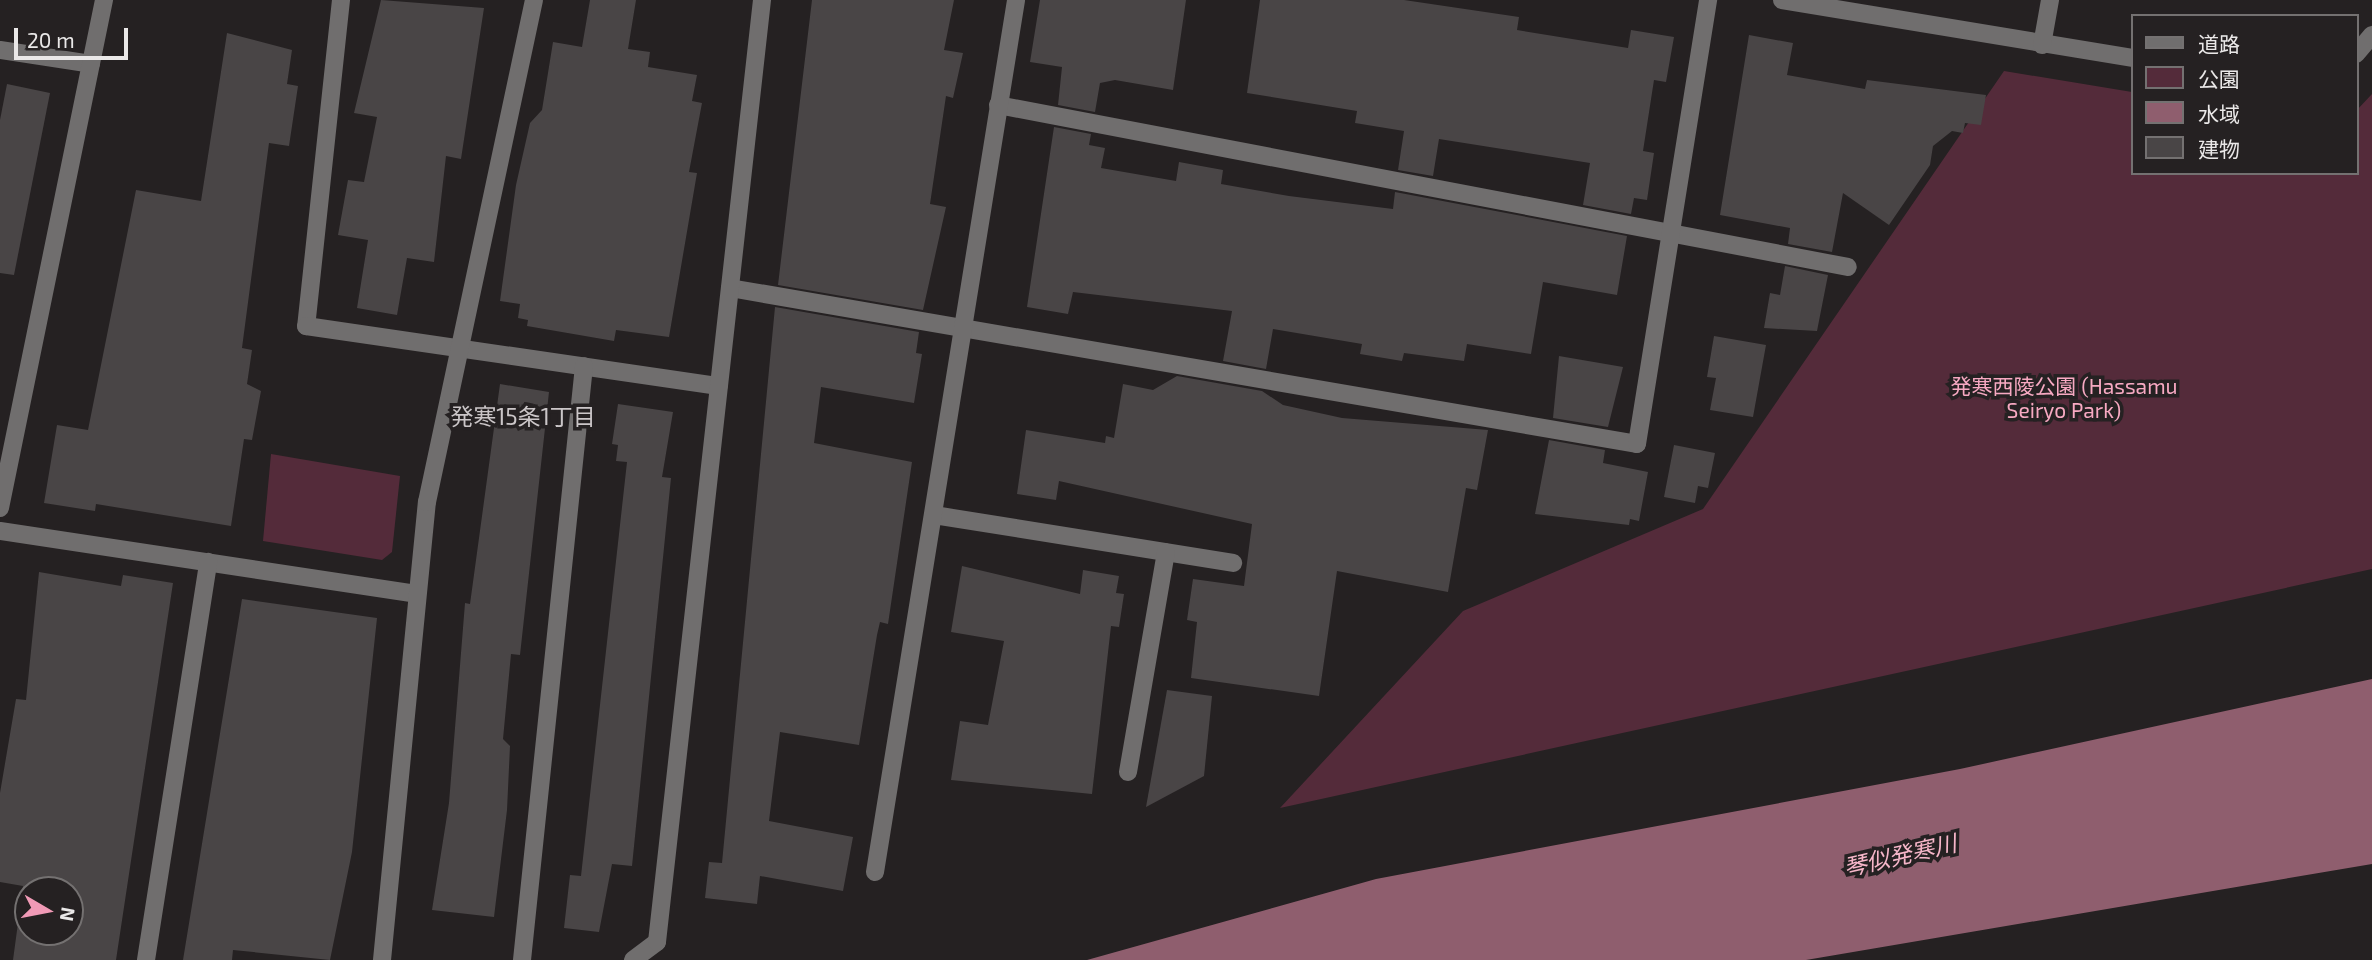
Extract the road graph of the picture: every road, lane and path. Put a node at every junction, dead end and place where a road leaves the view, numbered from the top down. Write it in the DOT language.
graph roads {
  1 [pos="104,0"];
  2 [pos="341,0"];
  3 [pos="534,0"];
  4 [pos="762,0"];
  5 [pos="1016,0"];
  6 [pos="1708,0"];
  7 [pos="1782,0"];
  8 [pos="2050,0"];
  9 [pos="2372,35"];
  10 [pos="2042,46"];
  11 [pos="0,50"];
  12 [pos="2358,52"];
  13 [pos="2130,58"];
  14 [pos="90,64"];
  15 [pos="998,105"];
  16 [pos="1671,229"];
  17 [pos="1848,267"];
  18 [pos="730,288"];
  19 [pos="964,327"];
  20 [pos="459,348"];
  21 [pos="584,366"];
  22 [pos="719,386"];
  23 [pos="0,508"];
  24 [pos="934,515"];
  25 [pos="0,531"];
  26 [pos="1166,552"];
  27 [pos="208,562"];
  28 [pos="1233,563"];
  29 [pos="416,594"];
  30 [pos="1128,772"];
  31 [pos="875,872"];
  32 [pos="146,960"];
  33 [pos="382,960"];
  34 [pos="522,960"];
  35 [pos="633,960"];
  1 -- 14 [label="street"];
  2 -- 20 [label="street"];
  3 -- 20 [label="street"];
  4 -- 18 [label="street"];
  5 -- 15 [label="street"];
  6 -- 16 [label="street"];
  7 -- 10 [label="street"];
  8 -- 10 [label="street"];
  9 -- 12 [label="street"];
  10 -- 13 [label="street"];
  11 -- 14 [label="street"];
  14 -- 23 [label="street"];
  15 -- 16 [label="street"];
  15 -- 19 [label="street"];
  16 -- 17 [label="street"];
  16 -- 19 [label="street"];
  18 -- 19 [label="street"];
  18 -- 22 [label="street"];
  19 -- 24 [label="street"];
  20 -- 21 [label="street"];
  20 -- 29 [label="street"];
  21 -- 22 [label="street"];
  21 -- 34 [label="street"];
  22 -- 35 [label="street"];
  24 -- 26 [label="street"];
  24 -- 31 [label="street"];
  25 -- 27 [label="street"];
  26 -- 28 [label="street"];
  26 -- 30 [label="street"];
  27 -- 29 [label="street"];
  27 -- 32 [label="street"];
  29 -- 33 [label="street"];
}
